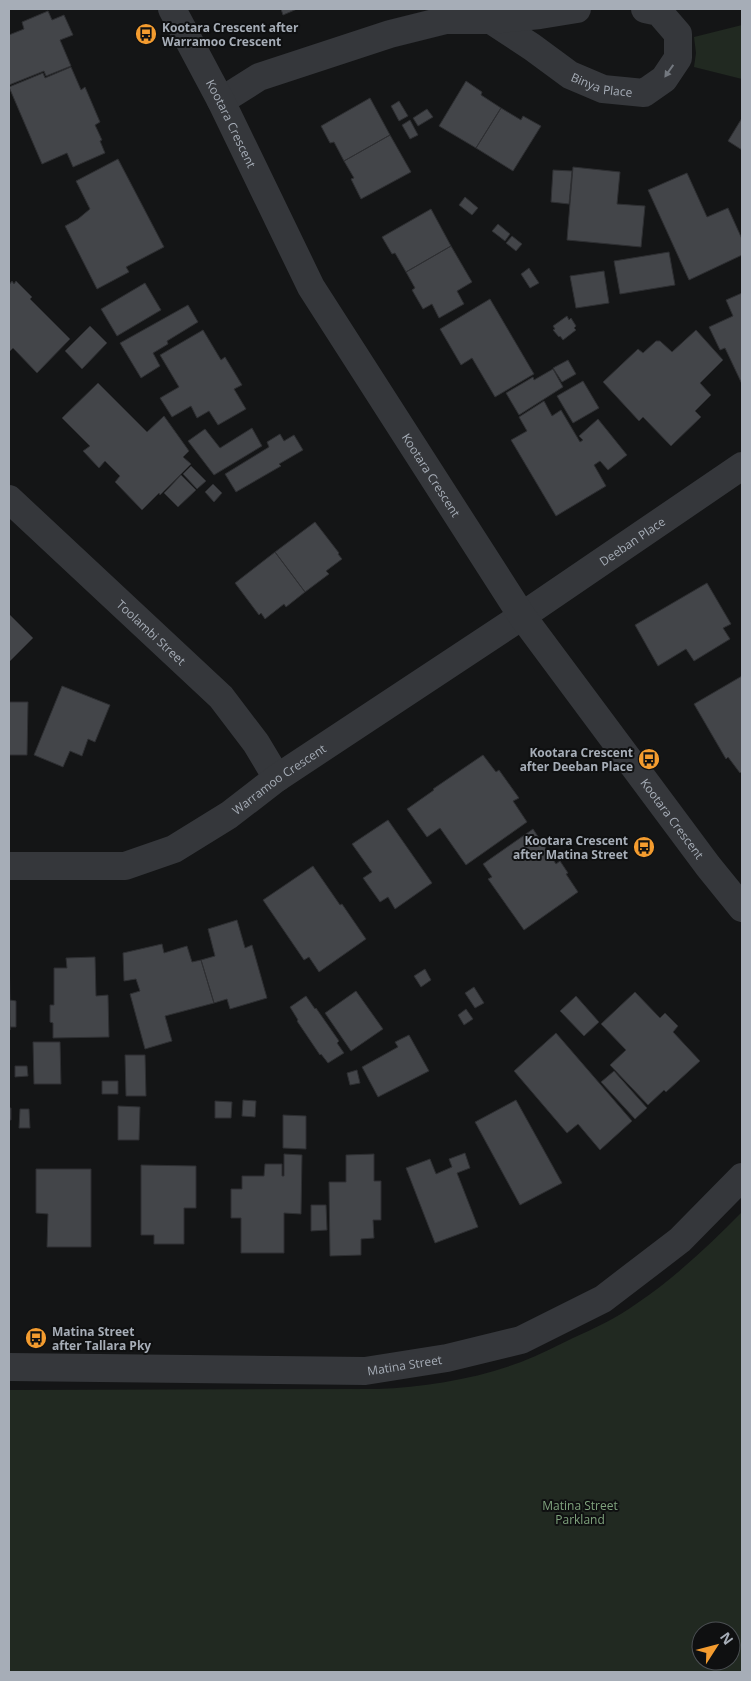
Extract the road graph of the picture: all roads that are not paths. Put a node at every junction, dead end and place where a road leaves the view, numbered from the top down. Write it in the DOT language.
graph roads {
  1 [pos="172,9"];
  2 [pos="577,9"];
  3 [pos="645,9"];
  4 [pos="491,20"];
  5 [pos="220,101"];
  6 [pos="742,466"];
  7 [pos="9,499"];
  8 [pos="522,616"];
  9 [pos="277,778"];
  10 [pos="9,866"];
  11 [pos="742,908"];
  12 [pos="742,1177"];
  13 [pos="9,1367"];
  1 -- 5 [label="street, Kootara Crescent"];
  2 -- 4 [label="street"];
  3 -- 4 [label="street, Binya Place, one-way"];
  4 -- 5 [label="street"];
  5 -- 8 [label="street, Kootara Crescent"];
  6 -- 8 [label="street, Deeban Place"];
  7 -- 9 [label="street, Toolambi Street"];
  8 -- 9 [label="street, Warramoo Crescent"];
  8 -- 11 [label="street, Kootara Crescent"];
  9 -- 10 [label="street, Warramoo Crescent"];
  12 -- 13 [label="street, Matina Street"];
}
